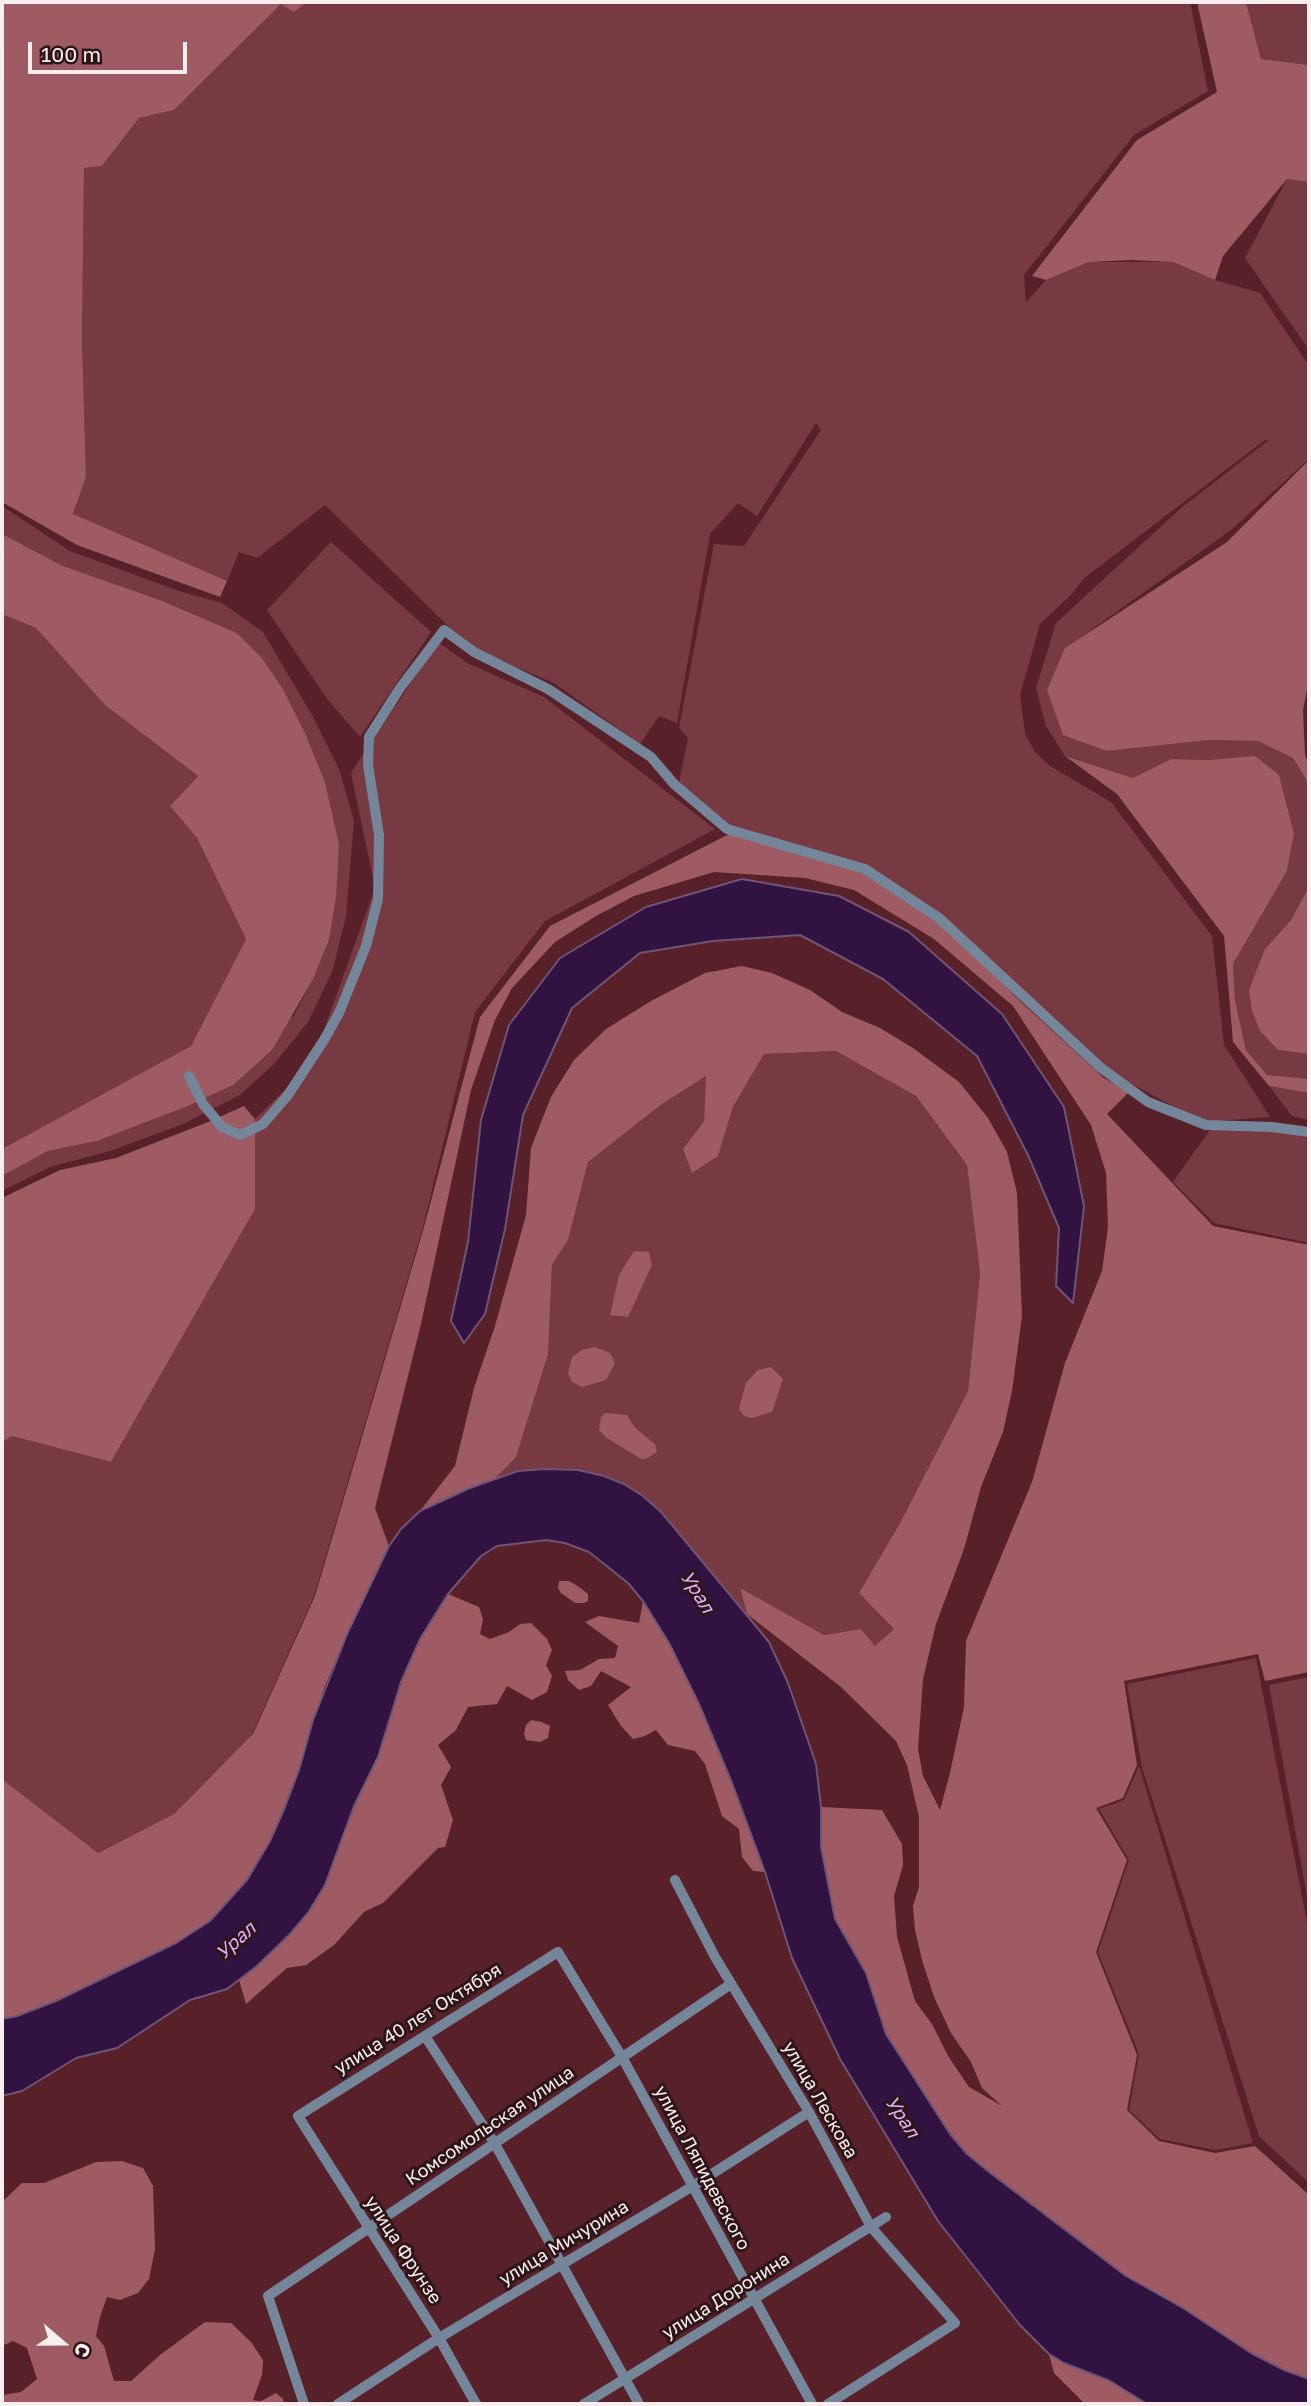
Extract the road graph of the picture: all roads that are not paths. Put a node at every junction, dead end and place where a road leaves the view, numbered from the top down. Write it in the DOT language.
graph roads {
  1 [pos="189,1076"];
  2 [pos="1309,1132"];
  3 [pos="675,1880"];
  4 [pos="558,1952"];
  5 [pos="731,1984"];
  6 [pos="425,2035"];
  7 [pos="622,2057"];
  8 [pos="809,2112"];
  9 [pos="298,2116"];
  10 [pos="495,2144"];
  11 [pos="693,2186"];
  12 [pos="886,2217"];
  13 [pos="871,2227"];
  14 [pos="369,2229"];
  15 [pos="561,2266"];
  16 [pos="753,2300"];
  17 [pos="439,2338"];
  18 [pos="624,2380"];
  19 [pos="304,2404"];
  20 [pos="338,2404"];
  21 [pos="476,2404"];
  22 [pos="584,2404"];
  23 [pos="639,2404"];
  24 [pos="812,2404"];
  25 [pos="828,2404"];
  1 -- 2 [label="street"];
  3 -- 5 [label="street, улица Лескова"];
  4 -- 6 [label="street, улица 40 лет Октября"];
  4 -- 7 [label="street, улица Ляпидевского"];
  5 -- 7 [label="street, Комсомольская улица"];
  5 -- 8 [label="street, улица Лескова"];
  6 -- 9 [label="street, улица 40 лет Октября"];
  6 -- 10 [label="street"];
  7 -- 10 [label="street, Комсомольская улица"];
  7 -- 11 [label="street, улица Ляпидевского"];
  8 -- 11 [label="street, улица Мичурина"];
  8 -- 13 [label="street, улица Лескова"];
  9 -- 14 [label="street, улица Фрунзе"];
  10 -- 14 [label="street, Комсомольская улица"];
  10 -- 15 [label="street"];
  11 -- 15 [label="street, улица Мичурина"];
  11 -- 16 [label="street, улица Ляпидевского"];
  12 -- 13 [label="street, улица Доронина"];
  13 -- 16 [label="street, улица Доронина"];
  13 -- 25 [label="street, улица Лескова"];
  14 -- 17 [label="street, улица Фрунзе"];
  14 -- 19 [label="street, Комсомольская улица"];
  15 -- 17 [label="street, улица Мичурина"];
  15 -- 18 [label="street"];
  16 -- 18 [label="street, улица Доронина"];
  16 -- 24 [label="street, улица Ляпидевского"];
  17 -- 20 [label="street, улица Мичурина"];
  17 -- 21 [label="street, улица Фрунзе"];
  18 -- 22 [label="street, улица Доронина"];
  18 -- 23 [label="street"];
}
